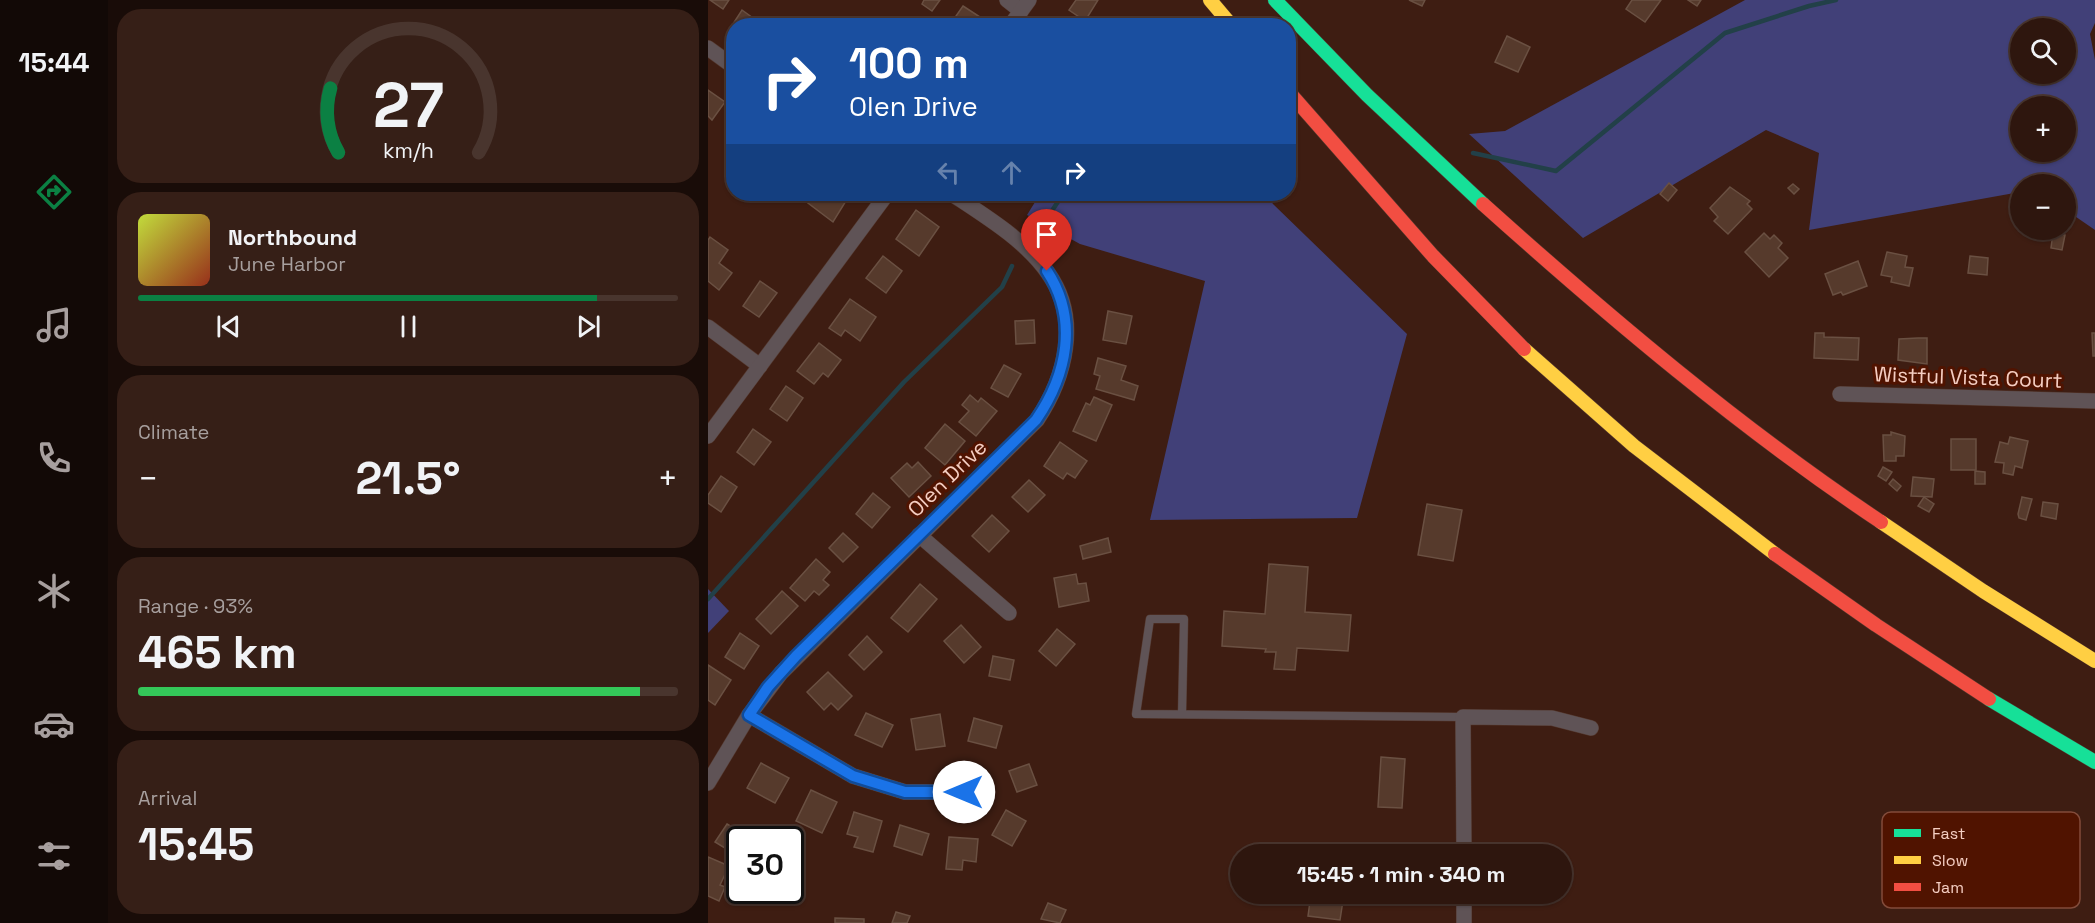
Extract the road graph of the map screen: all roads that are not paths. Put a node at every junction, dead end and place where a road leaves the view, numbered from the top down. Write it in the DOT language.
graph roads {
  1 [pos="1006,0"];
  2 [pos="1210,0"];
  3 [pos="1275,0"];
  4 [pos="1294,0"];
  5 [pos="1025,5"];
  6 [pos="1016,18"];
  7 [pos="1225,18"];
  8 [pos="1292,18"];
  9 [pos="1296,22"];
  10 [pos="708,48"];
  11 [pos="726,61"];
  12 [pos="1344,73"];
  13 [pos="1296,100"];
  14 [pos="882,201"];
  15 [pos="962,201"];
  16 [pos="708,327"];
  17 [pos="760,366"];
  18 [pos="1840,394"];
  19 [pos="2095,401"];
  20 [pos="708,436"];
  21 [pos="919,535"];
  22 [pos="1009,613"];
  23 [pos="2095,661"];
  24 [pos="1182,714"];
  25 [pos="749,715"];
  26 [pos="1463,717"];
  27 [pos="1591,728"];
  28 [pos="2095,762"];
  29 [pos="708,783"];
  30 [pos="964,792"];
  31 [pos="1464,844"];
  32 [pos="1464,904"];
  33 [pos="1464,923"];
  1 -- 5 [label="street"];
  2 -- 7 [label="highway"];
  3 -- 8 [label="highway"];
  4 -- 12 [label="highway"];
  5 -- 6 [label="street"];
  9 -- 12 [label="highway"];
  10 -- 11 [label="street"];
  12 -- 23 [label="highway"];
  13 -- 28 [label="highway"];
  14 -- 17 [label="street"];
  15 -- 21 [label="street, Olen Drive"];
  16 -- 17 [label="street"];
  17 -- 20 [label="street"];
  18 -- 19 [label="street, Wistful Vista Court"];
  21 -- 22 [label="street"];
  21 -- 25 [label="street, Olen Drive"];
  24 -- 24 [label="lane"];
  24 -- 26 [label="lane"];
  25 -- 29 [label="street, Olen Drive"];
  25 -- 30 [label="street"];
  26 -- 27 [label="street"];
  26 -- 31 [label="street"];
  32 -- 33 [label="street"];
}
